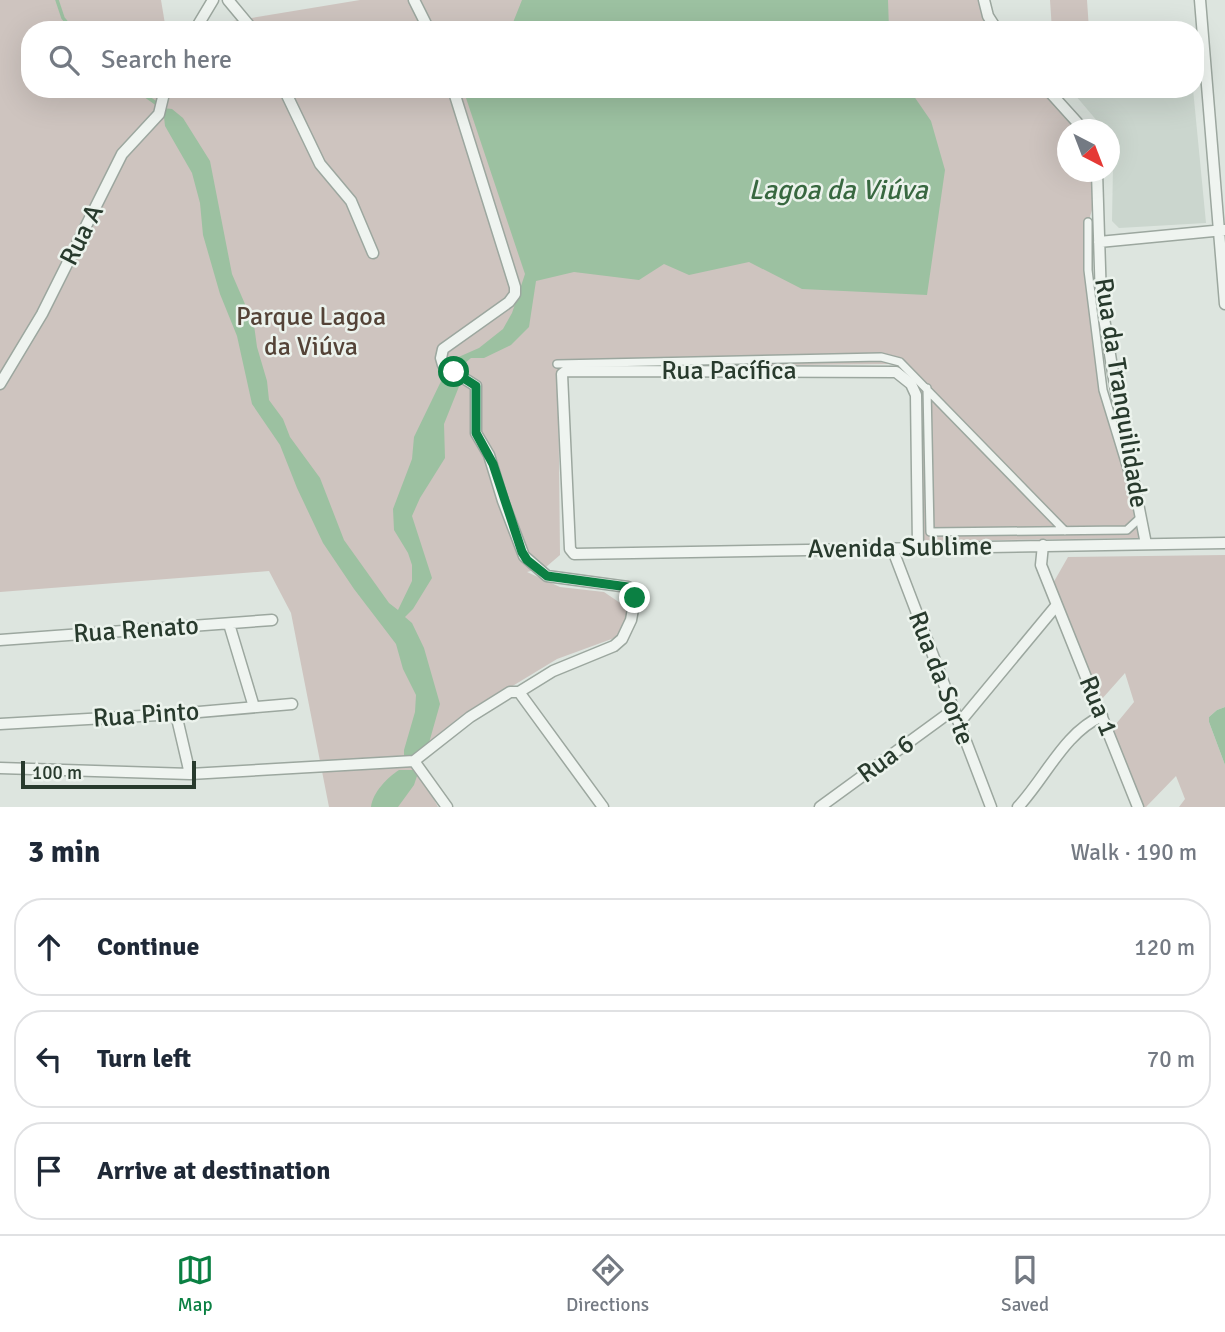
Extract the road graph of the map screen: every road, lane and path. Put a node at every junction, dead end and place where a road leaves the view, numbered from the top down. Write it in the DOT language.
graph roads {
  1 [pos="213,0"];
  2 [pos="229,0"];
  3 [pos="414,0"];
  4 [pos="984,0"];
  5 [pos="1200,0"];
  6 [pos="200,21"];
  7 [pos="246,21"];
  8 [pos="424,21"];
  9 [pos="991,21"];
  10 [pos="1202,21"];
  11 [pos="1204,40"];
  12 [pos="163,98"];
  13 [pos="288,98"];
  14 [pos="456,98"];
  15 [pos="1055,98"];
  16 [pos="1074,119"];
  17 [pos="1097,182"];
  18 [pos="1088,222"];
  19 [pos="1223,230"];
  20 [pos="1099,242"];
  21 [pos="373,253"];
  22 [pos="1225,304"];
  23 [pos="557,364"];
  24 [pos="0,384"];
  25 [pos="927,388"];
  26 [pos="1141,517"];
  27 [pos="1065,531"];
  28 [pos="1225,543"];
  29 [pos="1146,544"];
  30 [pos="1043,545"];
  31 [pos="918,547"];
  32 [pos="892,548"];
  33 [pos="574,554"];
  34 [pos="1056,606"];
  35 [pos="272,620"];
  36 [pos="229,624"];
  37 [pos="0,640"];
  38 [pos="519,692"];
  39 [pos="292,704"];
  40 [pos="254,707"];
  41 [pos="953,710"];
  42 [pos="176,714"];
  43 [pos="1102,716"];
  44 [pos="959,723"];
  45 [pos="0,724"];
  46 [pos="414,761"];
  47 [pos="0,768"];
  48 [pos="190,775"];
  49 [pos="447,807"];
  50 [pos="603,807"];
  51 [pos="820,807"];
  52 [pos="991,807"];
  53 [pos="1018,807"];
  54 [pos="1138,807"];
  1 -- 6 [label="street"];
  2 -- 7 [label="street"];
  3 -- 8 [label="street"];
  4 -- 9 [label="street"];
  5 -- 10 [label="street"];
  11 -- 19 [label="street"];
  12 -- 24 [label="street, Rua A"];
  13 -- 21 [label="street"];
  14 -- 38 [label="street"];
  15 -- 16 [label="street"];
  17 -- 20 [label="street, Rua da Tranquilidade"];
  18 -- 26 [label="street"];
  19 -- 20 [label="street"];
  19 -- 22 [label="street"];
  20 -- 26 [label="street, Rua da Tranquilidade"];
  23 -- 25 [label="street"];
  25 -- 27 [label="street"];
  25 -- 27 [label="street"];
  26 -- 27 [label="street"];
  26 -- 29 [label="street, Rua da Tranquilidade"];
  28 -- 29 [label="street, Avenida Sublime"];
  29 -- 30 [label="street, Avenida Sublime"];
  30 -- 31 [label="street, Avenida Sublime"];
  30 -- 34 [label="street, Rua 1"];
  31 -- 32 [label="street, Avenida Sublime"];
  31 -- 33 [label="street, Rua Pacífica"];
  32 -- 33 [label="street, Avenida Sublime"];
  32 -- 41 [label="street, Rua da Sorte"];
  34 -- 43 [label="street, Rua 1"];
  34 -- 44 [label="street"];
  35 -- 36 [label="street, Rua Renato"];
  36 -- 37 [label="street, Rua Renato"];
  36 -- 40 [label="street"];
  38 -- 46 [label="street"];
  38 -- 50 [label="street"];
  39 -- 40 [label="street, Rua Pinto"];
  40 -- 42 [label="street, Rua Pinto"];
  41 -- 44 [label="street, Rua da Sorte"];
  41 -- 51 [label="street, Rua 6"];
  42 -- 45 [label="street, Rua Pinto"];
  42 -- 48 [label="street"];
  43 -- 53 [label="street"];
  43 -- 54 [label="street, Rua 1"];
  44 -- 52 [label="street, Rua da Sorte"];
  46 -- 48 [label="street"];
  46 -- 49 [label="street"];
  47 -- 48 [label="street"];
}
